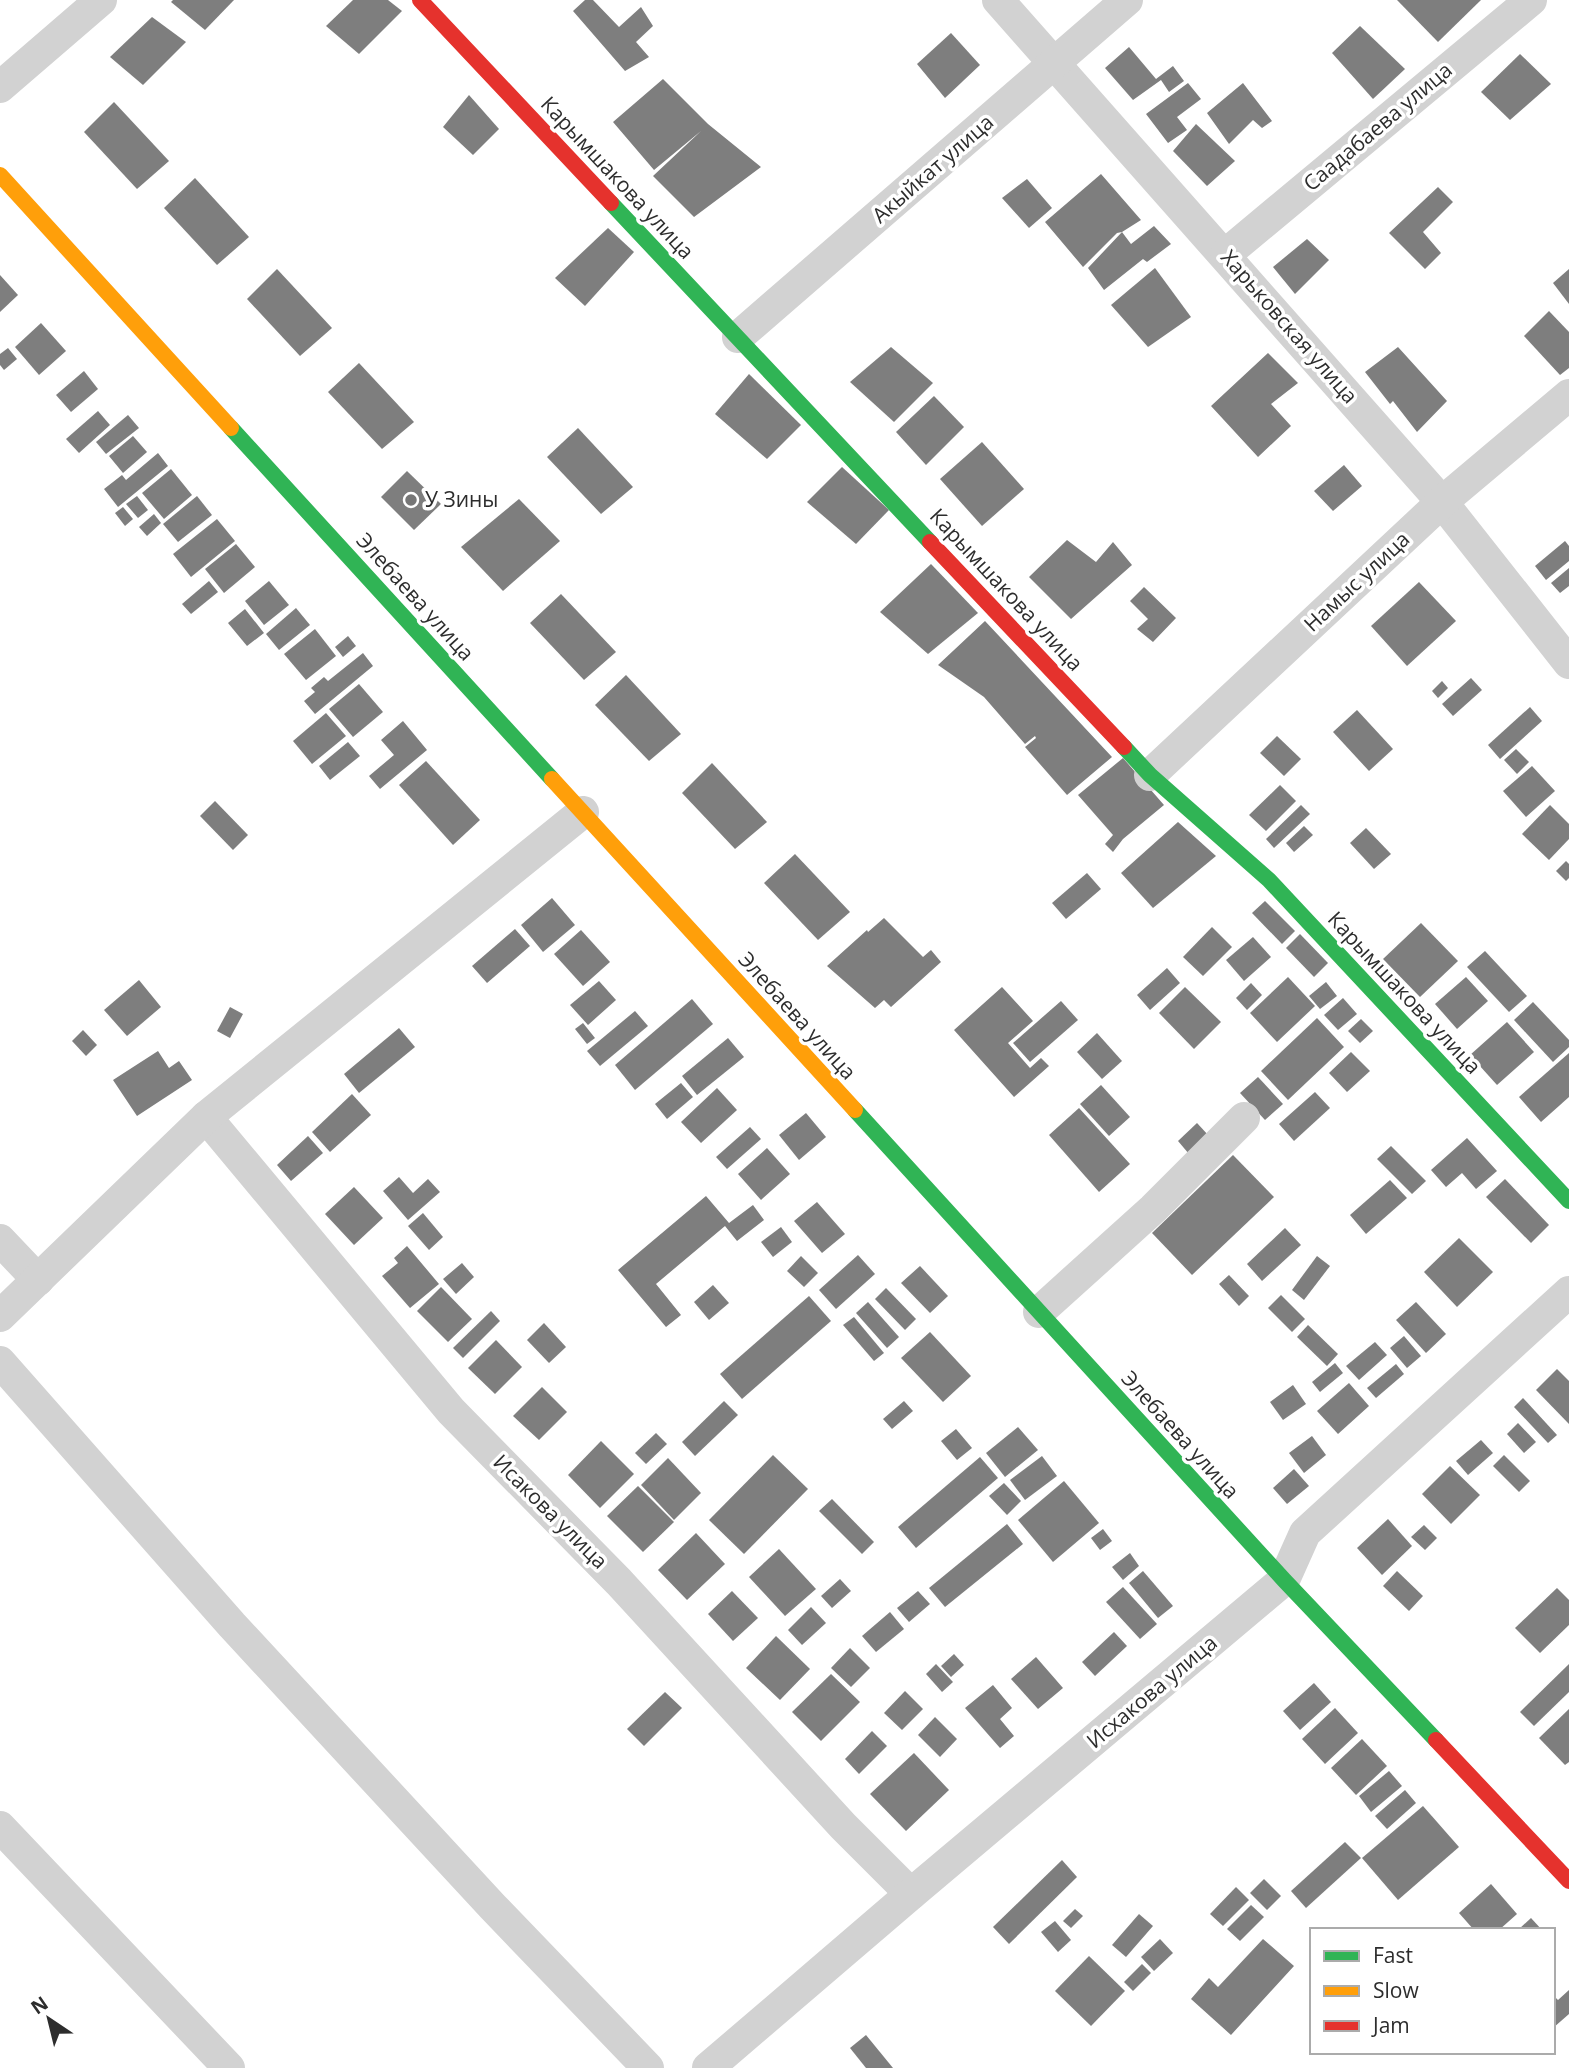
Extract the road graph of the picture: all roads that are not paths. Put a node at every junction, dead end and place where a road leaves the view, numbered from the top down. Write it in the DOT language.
graph roads {
  1 [pos="102,0"];
  2 [pos="420,0"];
  3 [pos="998,0"];
  4 [pos="1127,0"];
  5 [pos="1531,0"];
  6 [pos="1054,65"];
  7 [pos="0,87"];
  8 [pos="0,175"];
  9 [pos="1226,254"];
  10 [pos="738,337"];
  11 [pos="1569,395"];
  12 [pos="1442,502"];
  13 [pos="1569,663"];
  14 [pos="1150,775"];
  15 [pos="583,812"];
  16 [pos="206,1117"];
  17 [pos="1244,1118"];
  18 [pos="1569,1201"];
  19 [pos="0,1240"];
  20 [pos="38,1280"];
  21 [pos="1569,1292"];
  22 [pos="1039,1312"];
  23 [pos="0,1316"];
  24 [pos="0,1362"];
  25 [pos="1284,1580"];
  26 [pos="0,1827"];
  27 [pos="1569,1881"];
  28 [pos="911,1894"];
  29 [pos="229,2068"];
  30 [pos="648,2068"];
  31 [pos="708,2068"];
  1 -- 7 [label="street"];
  2 -- 10 [label="street, Карымшакова улица"];
  3 -- 6 [label="street, Харьковская улица"];
  4 -- 6 [label="street, Акыйкат улица"];
  5 -- 9 [label="street, Саадабаева улица"];
  6 -- 9 [label="street, Харьковская улица"];
  6 -- 10 [label="street, Акыйкат улица"];
  8 -- 15 [label="street, Элебаева улица"];
  9 -- 12 [label="street, Харьковская улица"];
  10 -- 14 [label="street, Карымшакова улица"];
  11 -- 12 [label="street, Намыс улица"];
  12 -- 13 [label="street, Харьковская улица"];
  12 -- 14 [label="street, Намыс улица"];
  14 -- 18 [label="street, Карымшакова улица"];
  15 -- 16 [label="street"];
  15 -- 22 [label="street, Элебаева улица"];
  16 -- 20 [label="street"];
  16 -- 28 [label="street, Исакова улица"];
  17 -- 22 [label="street"];
  19 -- 20 [label="street"];
  20 -- 23 [label="street"];
  21 -- 25 [label="street, Исхакова улица"];
  22 -- 25 [label="street, Элебаева улица"];
  24 -- 30 [label="street"];
  25 -- 27 [label="street, Элебаева улица"];
  25 -- 28 [label="street, Исхакова улица"];
  26 -- 29 [label="street"];
  28 -- 31 [label="street, Исхакова улица"];
}
